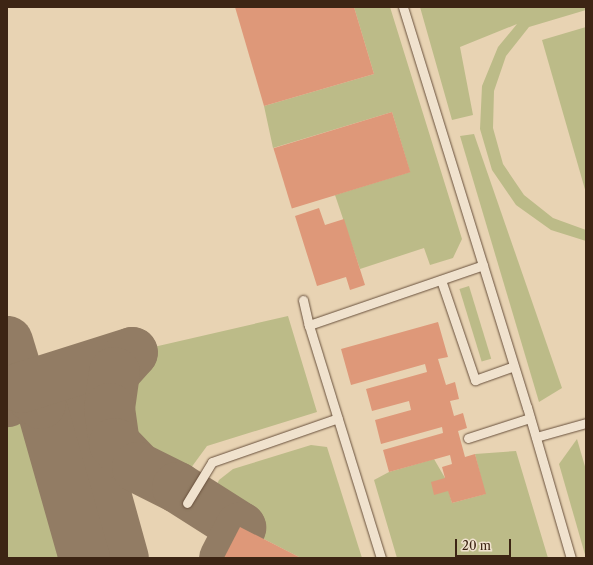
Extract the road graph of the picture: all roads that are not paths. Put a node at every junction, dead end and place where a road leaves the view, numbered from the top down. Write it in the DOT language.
graph roads {
  1 [pos="403,7"];
  2 [pos="483,265"];
  3 [pos="441,280"];
  4 [pos="303,300"];
  5 [pos="309,325"];
  6 [pos="514,366"];
  7 [pos="338,418"];
  8 [pos="530,418"];
  9 [pos="586,423"];
  10 [pos="536,437"];
  11 [pos="468,438"];
  12 [pos="187,503"];
  13 [pos="381,558"];
  14 [pos="571,558"];
  1 -- 2 [label="lane"];
  2 -- 3 [label="lane"];
  2 -- 6 [label="lane"];
  3 -- 5 [label="lane"];
  3 -- 6 [label="lane"];
  4 -- 5 [label="lane"];
  5 -- 7 [label="lane"];
  6 -- 8 [label="lane"];
  7 -- 12 [label="lane"];
  7 -- 13 [label="lane"];
  8 -- 10 [label="lane"];
  8 -- 11 [label="lane"];
  9 -- 10 [label="lane"];
  10 -- 14 [label="lane"];
}
